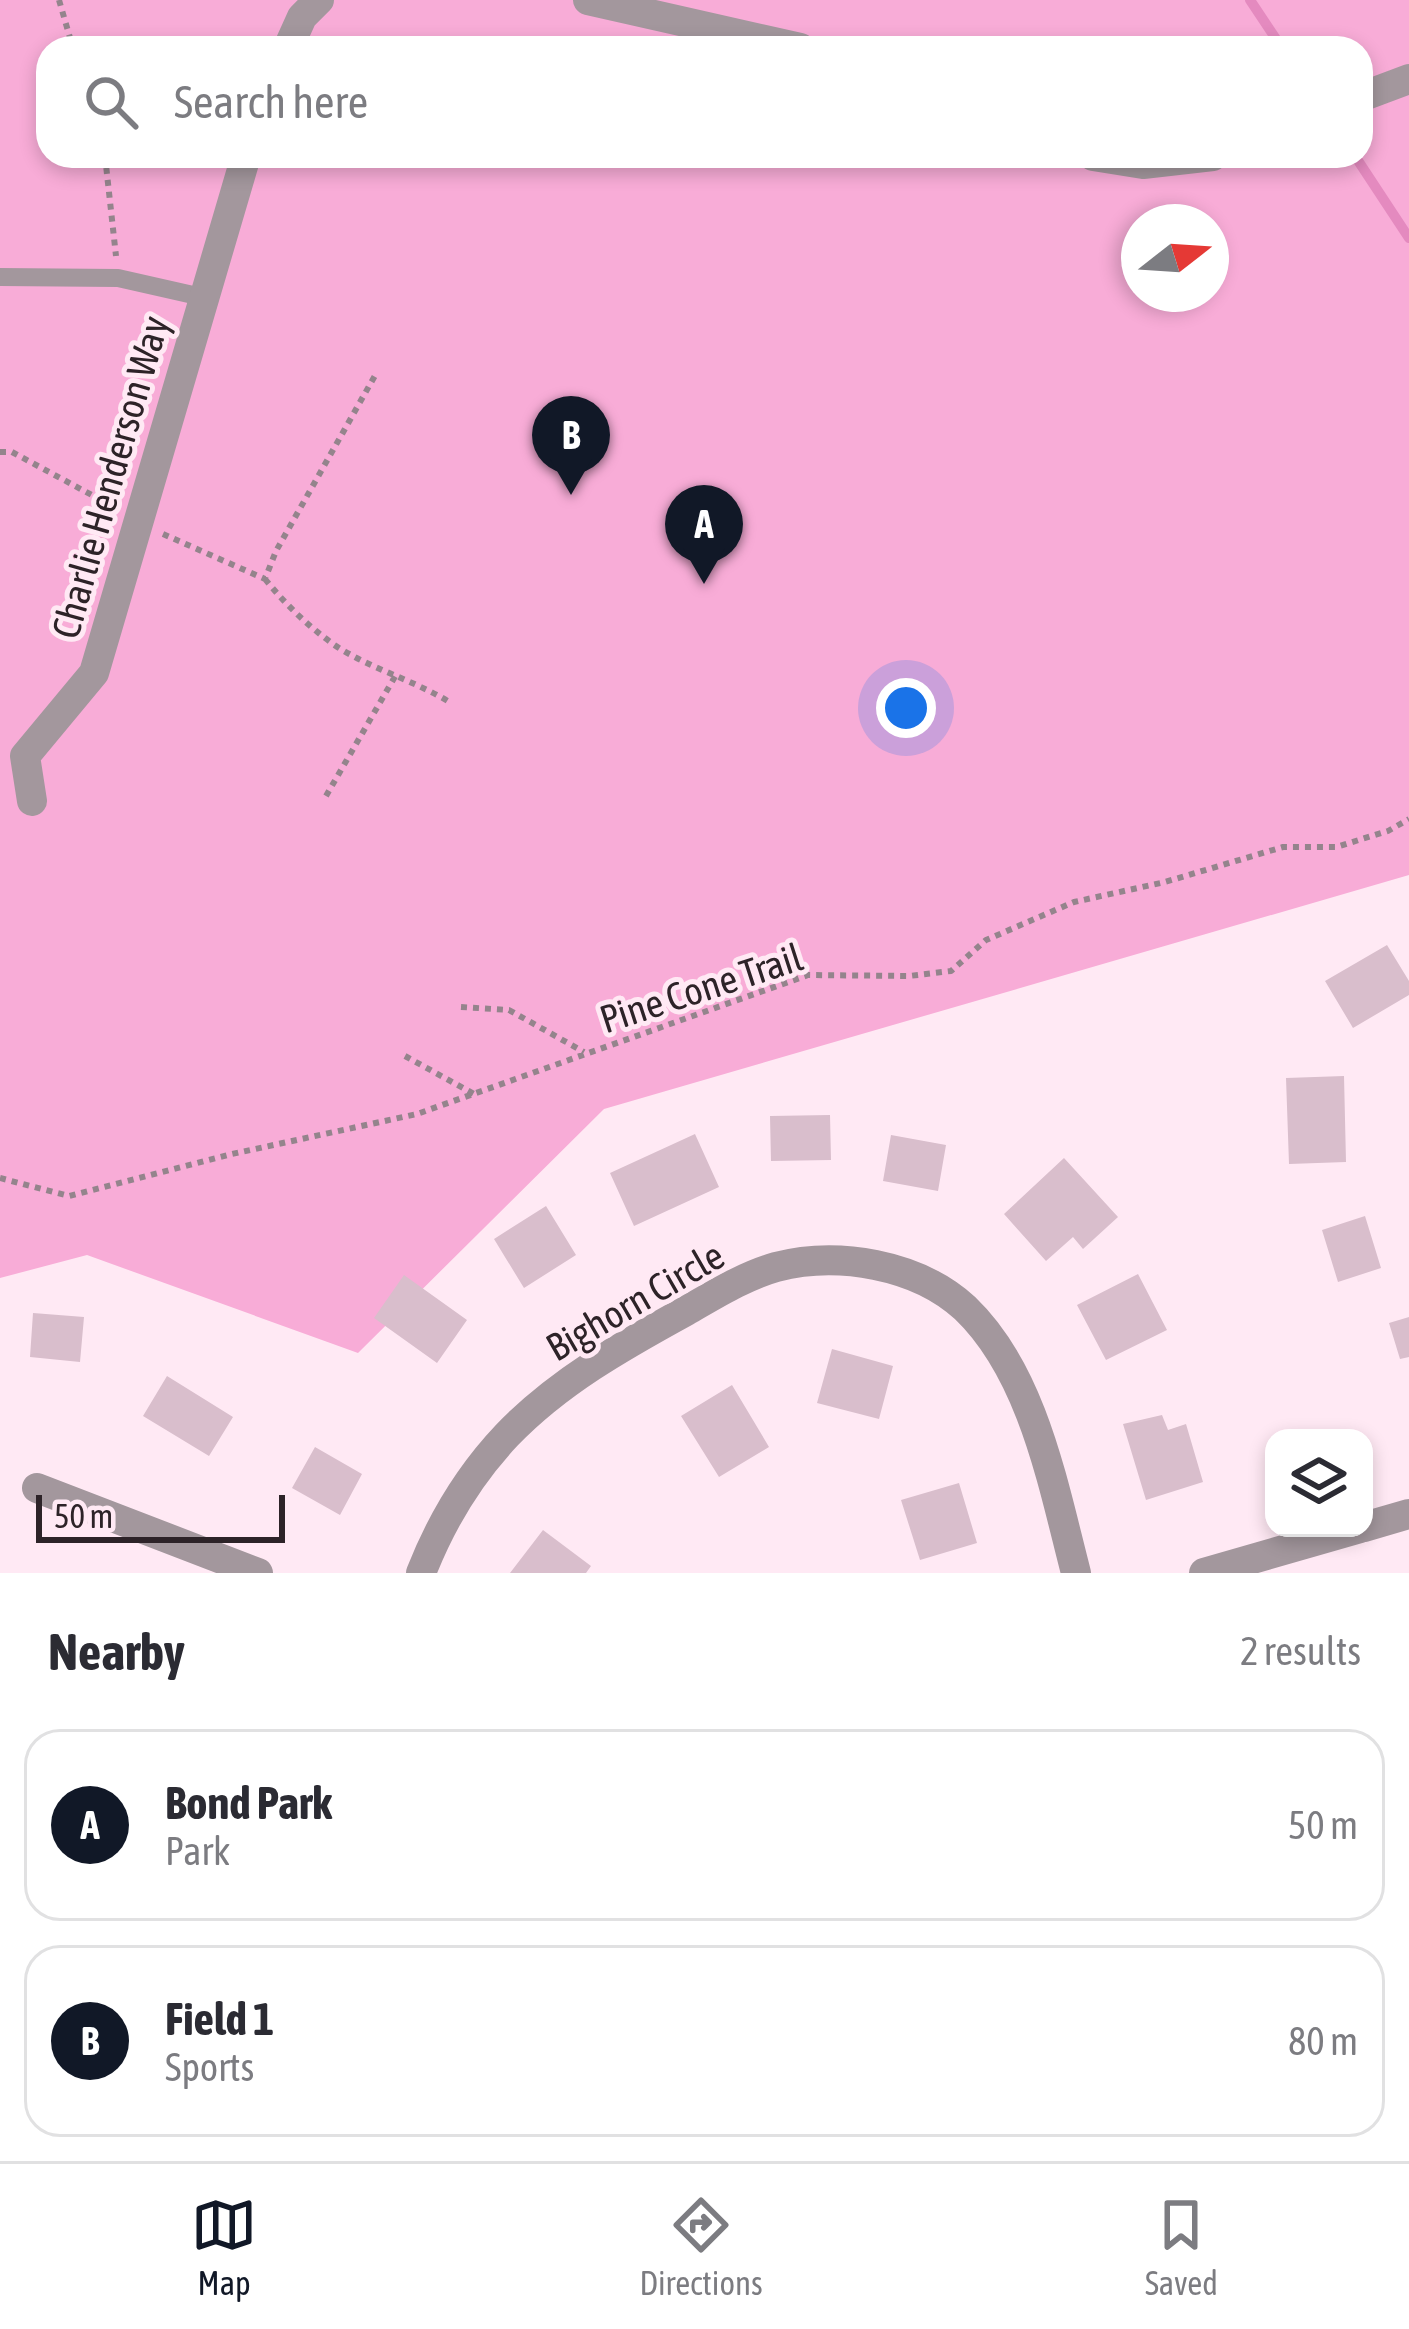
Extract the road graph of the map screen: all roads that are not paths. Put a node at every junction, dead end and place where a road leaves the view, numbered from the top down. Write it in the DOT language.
graph roads {
  1 [pos="320,0"];
  2 [pos="588,0"];
  3 [pos="293,36"];
  4 [pos="747,36"];
  5 [pos="1409,79"];
  6 [pos="1373,93"];
  7 [pos="242,168"];
  8 [pos="0,277"];
  9 [pos="202,297"];
  10 [pos="32,801"];
  11 [pos="37,1487"];
  12 [pos="1409,1514"];
  13 [pos="1373,1524"];
  14 [pos="1328,1537"];
  15 [pos="259,1573"];
  16 [pos="421,1573"];
  17 [pos="1076,1573"];
  18 [pos="1204,1573"];
  1 -- 3 [label="street"];
  2 -- 4 [label="street"];
  5 -- 6 [label="street"];
  7 -- 9 [label="street, Charlie Henderson Way"];
  8 -- 9 [label="lane"];
  9 -- 10 [label="street, Charlie Henderson Way"];
  11 -- 15 [label="street"];
  12 -- 13 [label="street"];
  14 -- 18 [label="street"];
  16 -- 17 [label="street, Bighorn Circle"];
}
